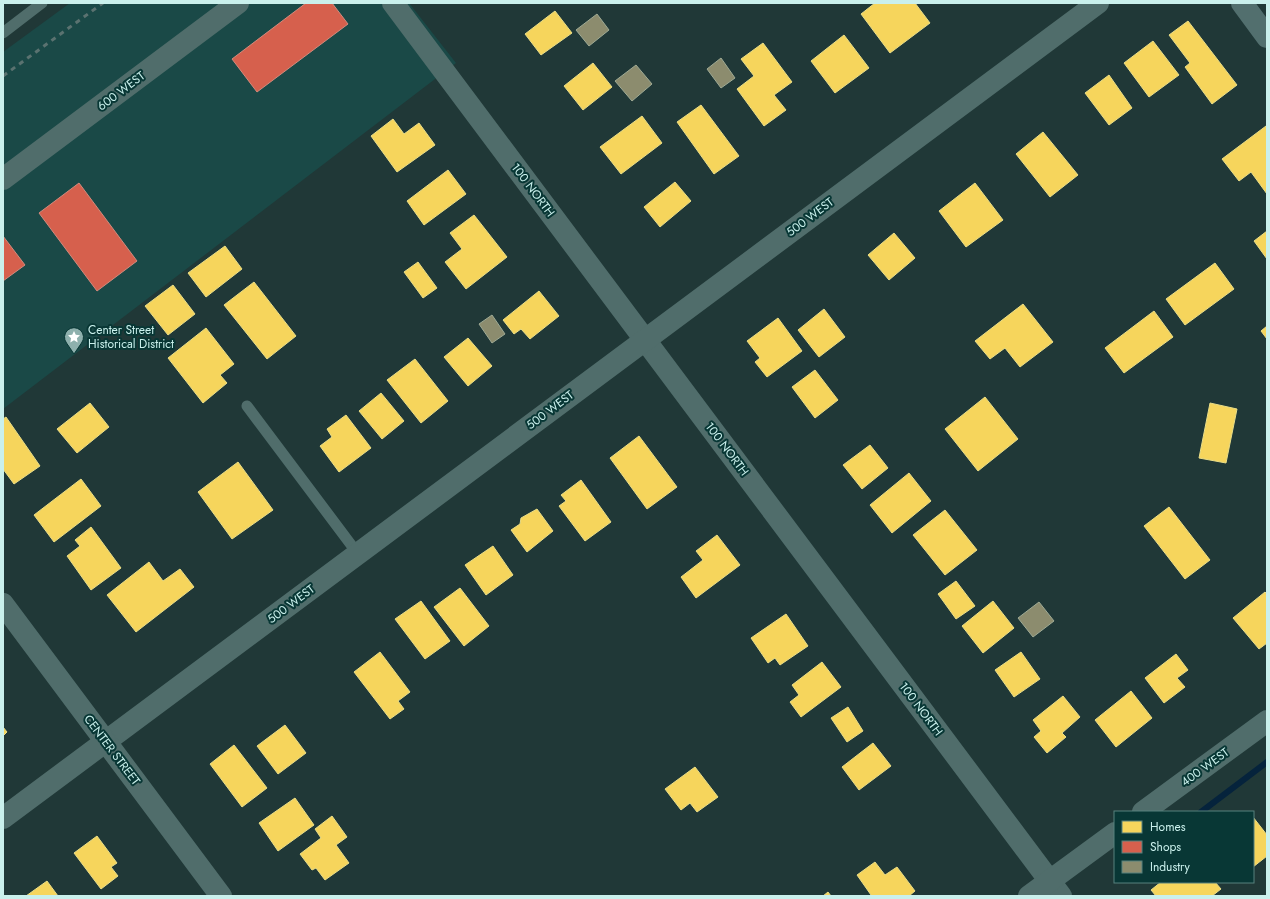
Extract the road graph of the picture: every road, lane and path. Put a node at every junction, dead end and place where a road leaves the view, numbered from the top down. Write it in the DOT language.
graph roads {
  1 [pos="42,3"];
  2 [pos="238,3"];
  3 [pos="393,3"];
  4 [pos="1098,3"];
  5 [pos="1242,3"];
  6 [pos="3,33"];
  7 [pos="1267,37"];
  8 [pos="3,179"];
  9 [pos="645,340"];
  10 [pos="248,406"];
  11 [pos="358,554"];
  12 [pos="3,604"];
  13 [pos="1267,721"];
  14 [pos="106,742"];
  15 [pos="1144,811"];
  16 [pos="3,818"];
  17 [pos="1114,834"];
  18 [pos="1055,888"];
  19 [pos="221,896"];
  20 [pos="1029,896"];
  1 -- 6 [label="lane"];
  2 -- 8 [label="street, 600 WEST"];
  3 -- 9 [label="street, 100 NORTH"];
  4 -- 9 [label="street, 500 WEST"];
  5 -- 7 [label="highway"];
  9 -- 11 [label="street, 500 WEST"];
  9 -- 18 [label="street, 100 NORTH"];
  10 -- 11 [label="lane"];
  11 -- 14 [label="street, 500 WEST"];
  12 -- 14 [label="street, CENTER STREET"];
  13 -- 15 [label="street, 400 WEST"];
  14 -- 16 [label="street, 500 WEST"];
  14 -- 19 [label="street, CENTER STREET"];
  17 -- 18 [label="street"];
  18 -- 20 [label="street"];
}
